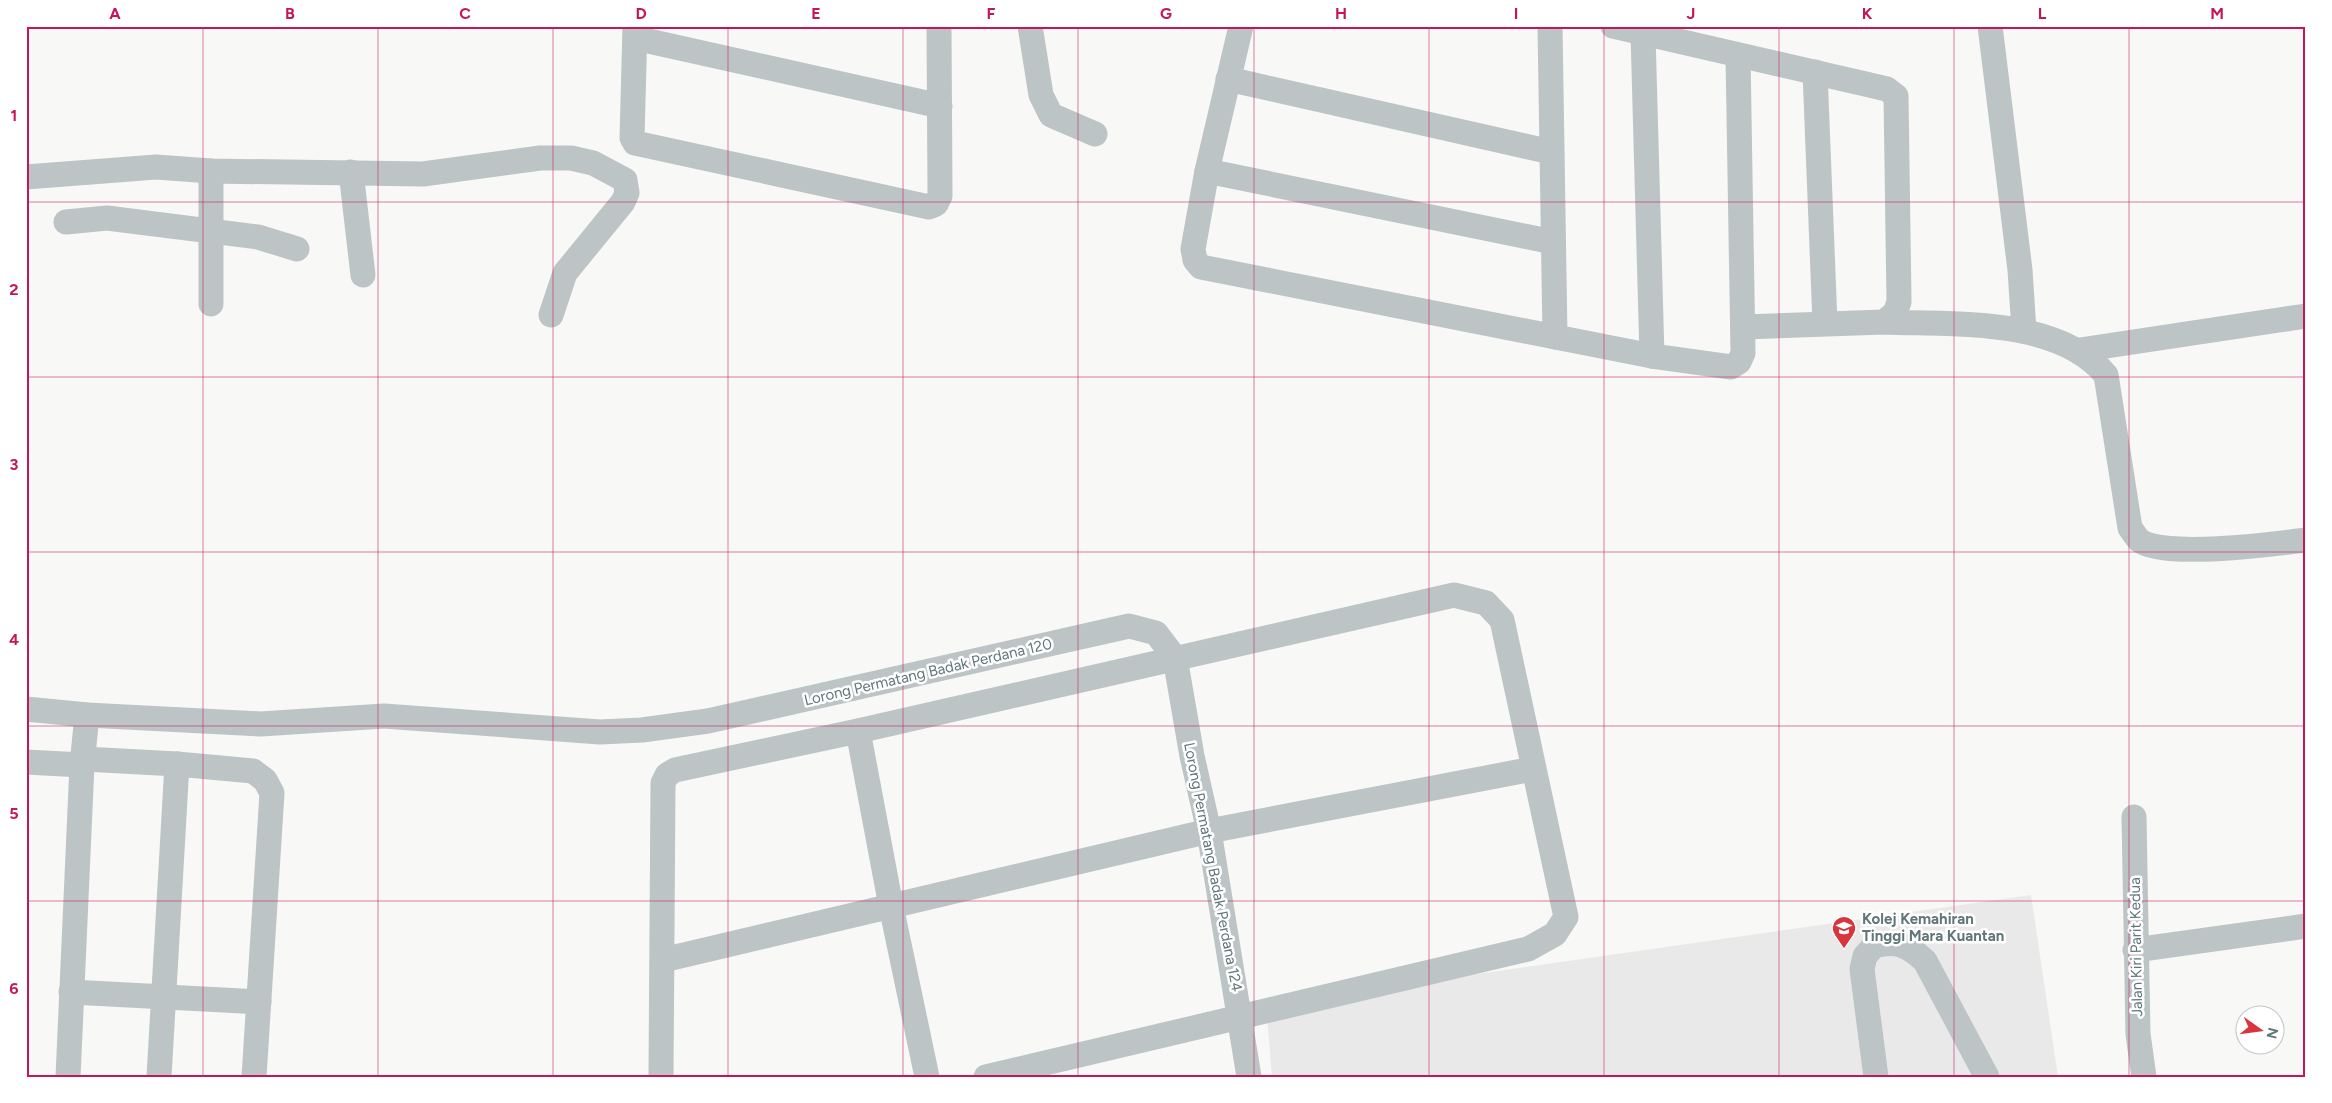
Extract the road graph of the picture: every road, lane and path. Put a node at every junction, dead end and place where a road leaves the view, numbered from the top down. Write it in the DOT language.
graph roads {
  1 [pos="939,26"];
  2 [pos="1030,26"];
  3 [pos="1241,26"];
  4 [pos="1550,26"];
  5 [pos="1613,26"];
  6 [pos="1990,26"];
  7 [pos="635,32"];
  8 [pos="1642,34"];
  9 [pos="1738,56"];
  10 [pos="1815,72"];
  11 [pos="1228,79"];
  12 [pos="940,106"];
  13 [pos="1095,134"];
  14 [pos="1551,152"];
  15 [pos="1207,171"];
  16 [pos="351,172"];
  17 [pos="26,177"];
  18 [pos="211,199"];
  19 [pos="66,222"];
  20 [pos="1553,242"];
  21 [pos="297,249"];
  22 [pos="363,275"];
  23 [pos="211,304"];
  24 [pos="551,315"];
  25 [pos="2306,316"];
  26 [pos="1884,322"];
  27 [pos="1824,323"];
  28 [pos="1743,327"];
  29 [pos="2024,331"];
  30 [pos="1555,337"];
  31 [pos="2080,350"];
  32 [pos="1652,356"];
  33 [pos="2306,540"];
  34 [pos="1175,658"];
  35 [pos="26,709"];
  36 [pos="87,715"];
  37 [pos="858,731"];
  38 [pos="26,762"];
  39 [pos="83,762"];
  40 [pos="177,764"];
  41 [pos="1533,769"];
  42 [pos="2134,817"];
  43 [pos="1209,831"];
  44 [pos="891,906"];
  45 [pos="2306,926"];
  46 [pos="2135,950"];
  47 [pos="664,960"];
  48 [pos="71,992"];
  49 [pos="164,997"];
  50 [pos="259,1002"];
  51 [pos="1241,1016"];
  52 [pos="68,1077"];
  53 [pos="159,1077"];
  54 [pos="254,1077"];
  55 [pos="661,1077"];
  56 [pos="927,1077"];
  57 [pos="986,1077"];
  58 [pos="1249,1077"];
  59 [pos="1876,1077"];
  60 [pos="1987,1077"];
  61 [pos="2144,1077"];
  1 -- 12 [label="street"];
  2 -- 13 [label="street"];
  3 -- 11 [label="street"];
  4 -- 14 [label="street"];
  5 -- 8 [label="street"];
  6 -- 29 [label="street"];
  7 -- 12 [label="street"];
  7 -- 12 [label="street"];
  8 -- 9 [label="street"];
  8 -- 32 [label="street"];
  9 -- 10 [label="street"];
  9 -- 28 [label="street"];
  10 -- 26 [label="street"];
  10 -- 27 [label="street"];
  11 -- 14 [label="street"];
  11 -- 15 [label="street"];
  14 -- 20 [label="street"];
  15 -- 20 [label="street"];
  15 -- 30 [label="street"];
  16 -- 18 [label="street"];
  16 -- 22 [label="street"];
  16 -- 24 [label="street"];
  17 -- 18 [label="street"];
  18 -- 19 [label="street"];
  18 -- 21 [label="street"];
  18 -- 23 [label="street"];
  20 -- 30 [label="street"];
  25 -- 31 [label="street"];
  26 -- 27 [label="street"];
  26 -- 29 [label="street"];
  27 -- 28 [label="street"];
  28 -- 32 [label="street"];
  29 -- 31 [label="street"];
  30 -- 32 [label="street"];
  31 -- 33 [label="street"];
  34 -- 36 [label="street, Lorong Permatang Badak Perdana 120"];
  34 -- 37 [label="street"];
  34 -- 41 [label="street"];
  34 -- 43 [label="street, Lorong Permatang Badak Perdana 124"];
  35 -- 36 [label="street, Lorong Permatang Badak Perdana 120"];
  36 -- 39 [label="street"];
  37 -- 44 [label="street"];
  37 -- 47 [label="street"];
  38 -- 39 [label="street"];
  39 -- 40 [label="street"];
  39 -- 48 [label="street"];
  40 -- 49 [label="street"];
  40 -- 50 [label="street"];
  41 -- 43 [label="street"];
  41 -- 51 [label="street"];
  42 -- 46 [label="street, Jalan Kiri Parit Kedua"];
  43 -- 44 [label="street"];
  43 -- 51 [label="street, Lorong Permatang Badak Perdana 124"];
  44 -- 47 [label="street"];
  44 -- 56 [label="street"];
  45 -- 46 [label="street"];
  46 -- 61 [label="street, Jalan Kiri Parit Kedua"];
  47 -- 55 [label="street"];
  48 -- 49 [label="street"];
  48 -- 52 [label="street"];
  49 -- 50 [label="street"];
  49 -- 53 [label="street"];
  50 -- 54 [label="street"];
  51 -- 57 [label="street"];
  51 -- 58 [label="street, Lorong Permatang Badak Perdana 124"];
  59 -- 60 [label="street"];
}
